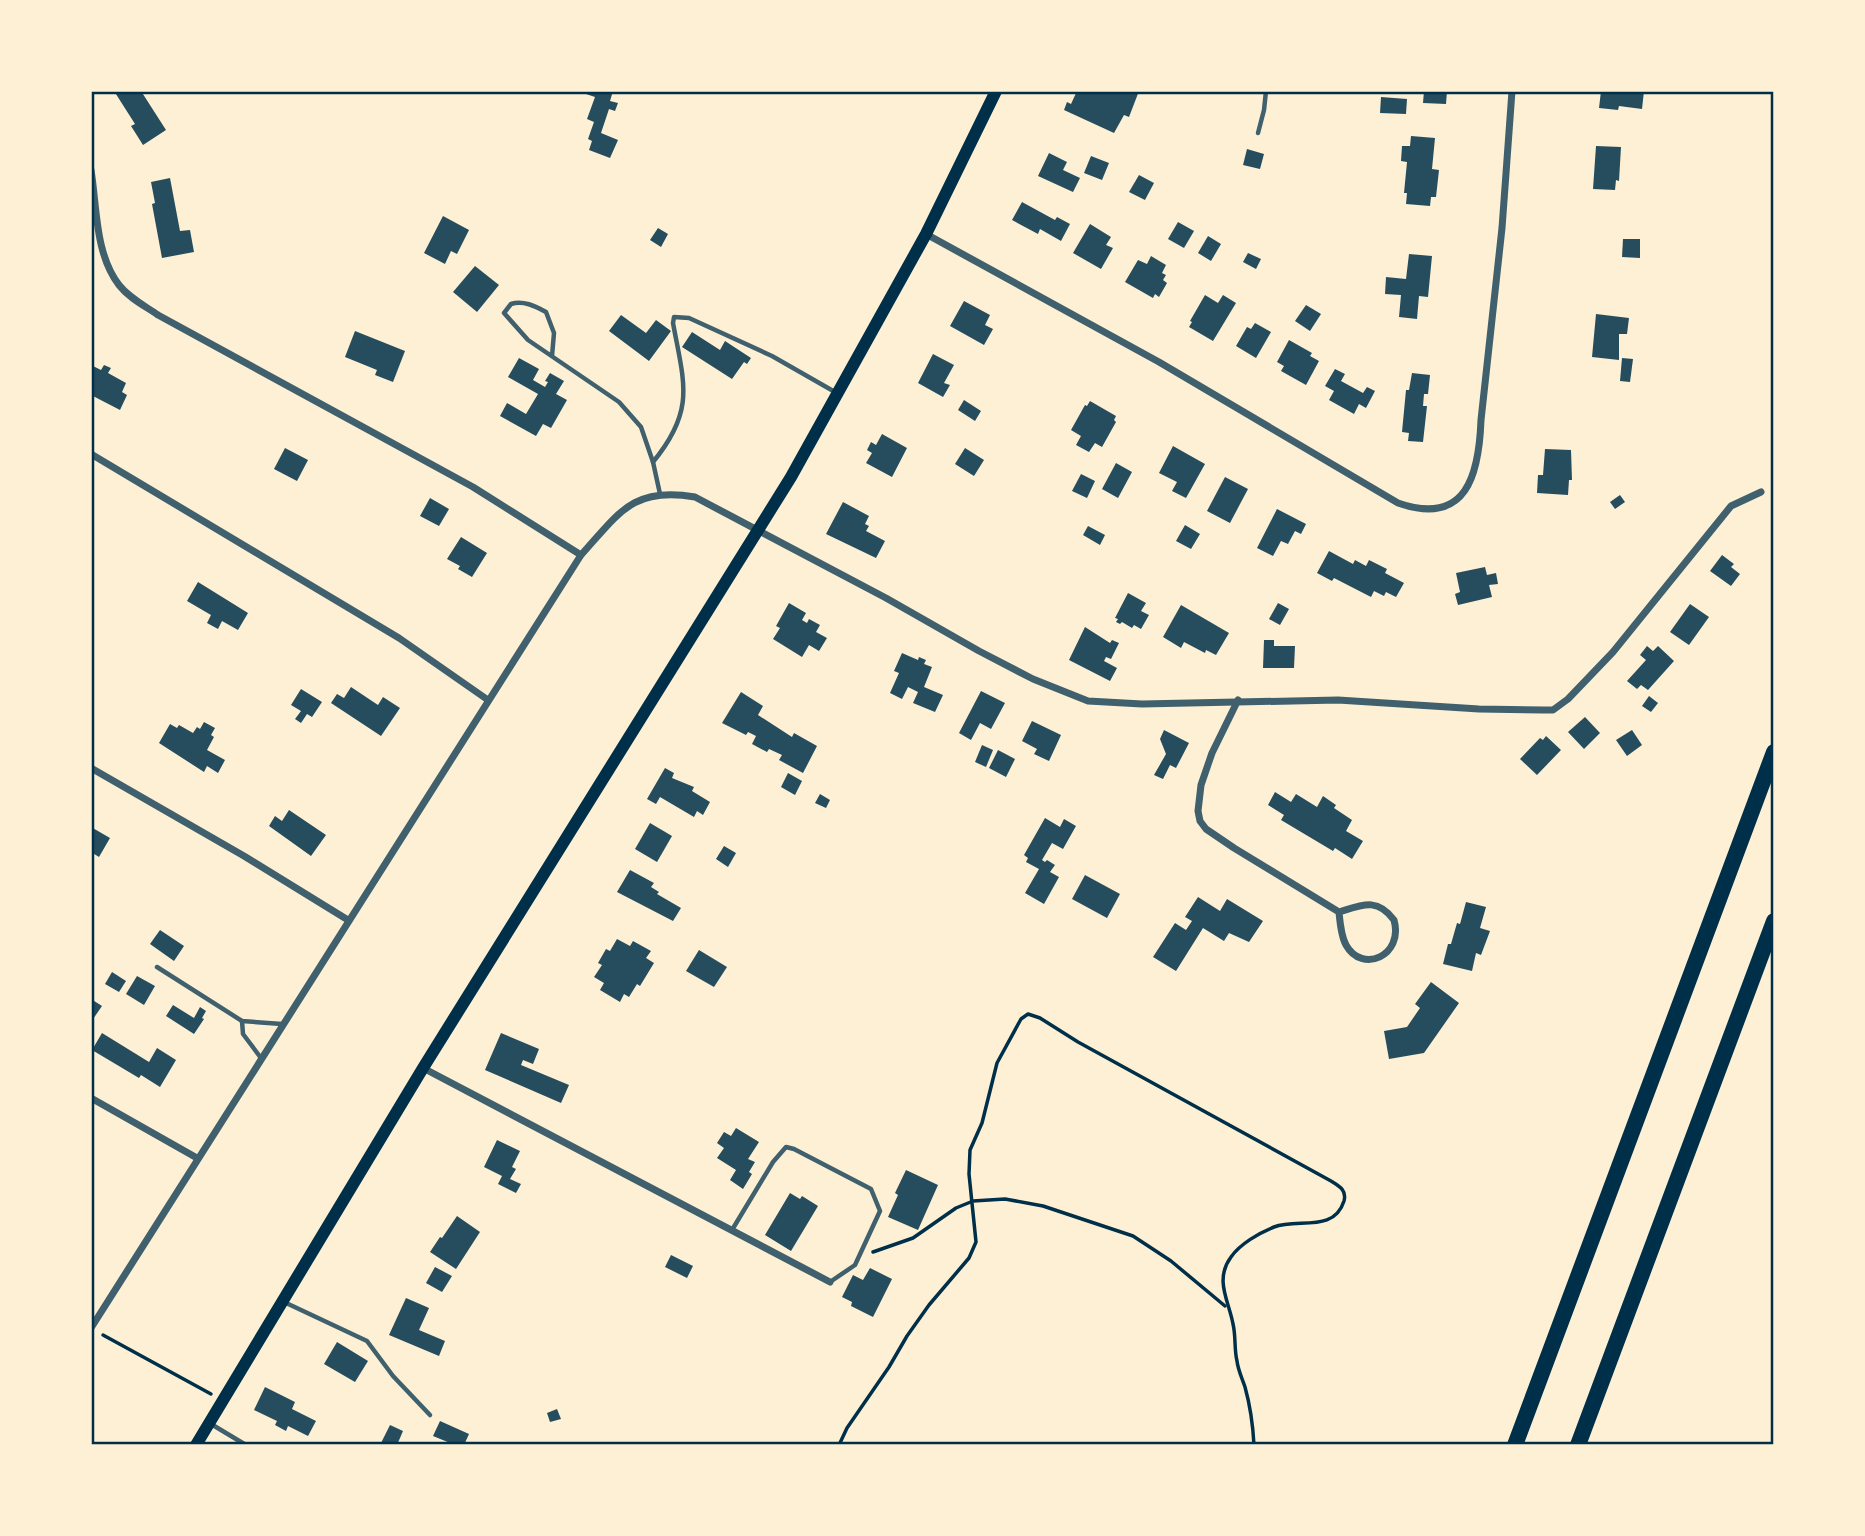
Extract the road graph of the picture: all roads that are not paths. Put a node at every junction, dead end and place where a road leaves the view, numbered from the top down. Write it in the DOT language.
graph roads {
  1 [pos="996,91"];
  2 [pos="1266,91"];
  3 [pos="1512,91"];
  4 [pos="1258,133"];
  5 [pos="91,170"];
  6 [pos="926,234"];
  7 [pos="552,356"];
  8 [pos="838,394"];
  9 [pos="91,454"];
  10 [pos="653,462"];
  11 [pos="1761,492"];
  12 [pos="660,494"];
  13 [pos="757,531"];
  14 [pos="580,555"];
  15 [pos="488,699"];
  16 [pos="1238,700"];
  17 [pos="1774,751"];
  18 [pos="91,768"];
  19 [pos="1339,912"];
  20 [pos="348,920"];
  21 [pos="1774,921"];
  22 [pos="158,967"];
  23 [pos="242,1021"];
  24 [pos="282,1024"];
  25 [pos="261,1058"];
  26 [pos="423,1068"];
  27 [pos="91,1098"];
  28 [pos="197,1158"];
  29 [pos="732,1231"];
  30 [pos="830,1282"];
  31 [pos="283,1301"];
  32 [pos="91,1328"];
  33 [pos="430,1415"];
  34 [pos="210,1423"];
  35 [pos="196,1445"];
  36 [pos="246,1445"];
  37 [pos="1515,1445"];
  38 [pos="1578,1445"];
  1 -- 6 [label="main road"];
  2 -- 4 [label="lane"];
  3 -- 6 [label="street"];
  5 -- 14 [label="street"];
  6 -- 8 [label="main road"];
  7 -- 7 [label="lane"];
  7 -- 10 [label="lane"];
  8 -- 10 [label="lane"];
  8 -- 13 [label="main road"];
  9 -- 15 [label="street"];
  10 -- 12 [label="lane"];
  11 -- 16 [label="street"];
  12 -- 13 [label="street"];
  12 -- 14 [label="street"];
  13 -- 16 [label="street"];
  13 -- 26 [label="main road"];
  14 -- 15 [label="street"];
  15 -- 20 [label="street"];
  16 -- 19 [label="street"];
  17 -- 37 [label="highway"];
  18 -- 20 [label="street"];
  19 -- 19 [label="street"];
  20 -- 24 [label="street"];
  21 -- 38 [label="highway"];
  22 -- 23 [label="lane"];
  23 -- 24 [label="lane"];
  23 -- 25 [label="lane"];
  24 -- 25 [label="street"];
  25 -- 28 [label="street"];
  26 -- 29 [label="street"];
  26 -- 31 [label="main road"];
  27 -- 28 [label="street"];
  28 -- 32 [label="street"];
  29 -- 30 [label="street"];
  29 -- 30 [label="lane"];
  31 -- 33 [label="lane"];
  31 -- 34 [label="main road"];
  34 -- 35 [label="main road"];
  34 -- 36 [label="lane"];
}
